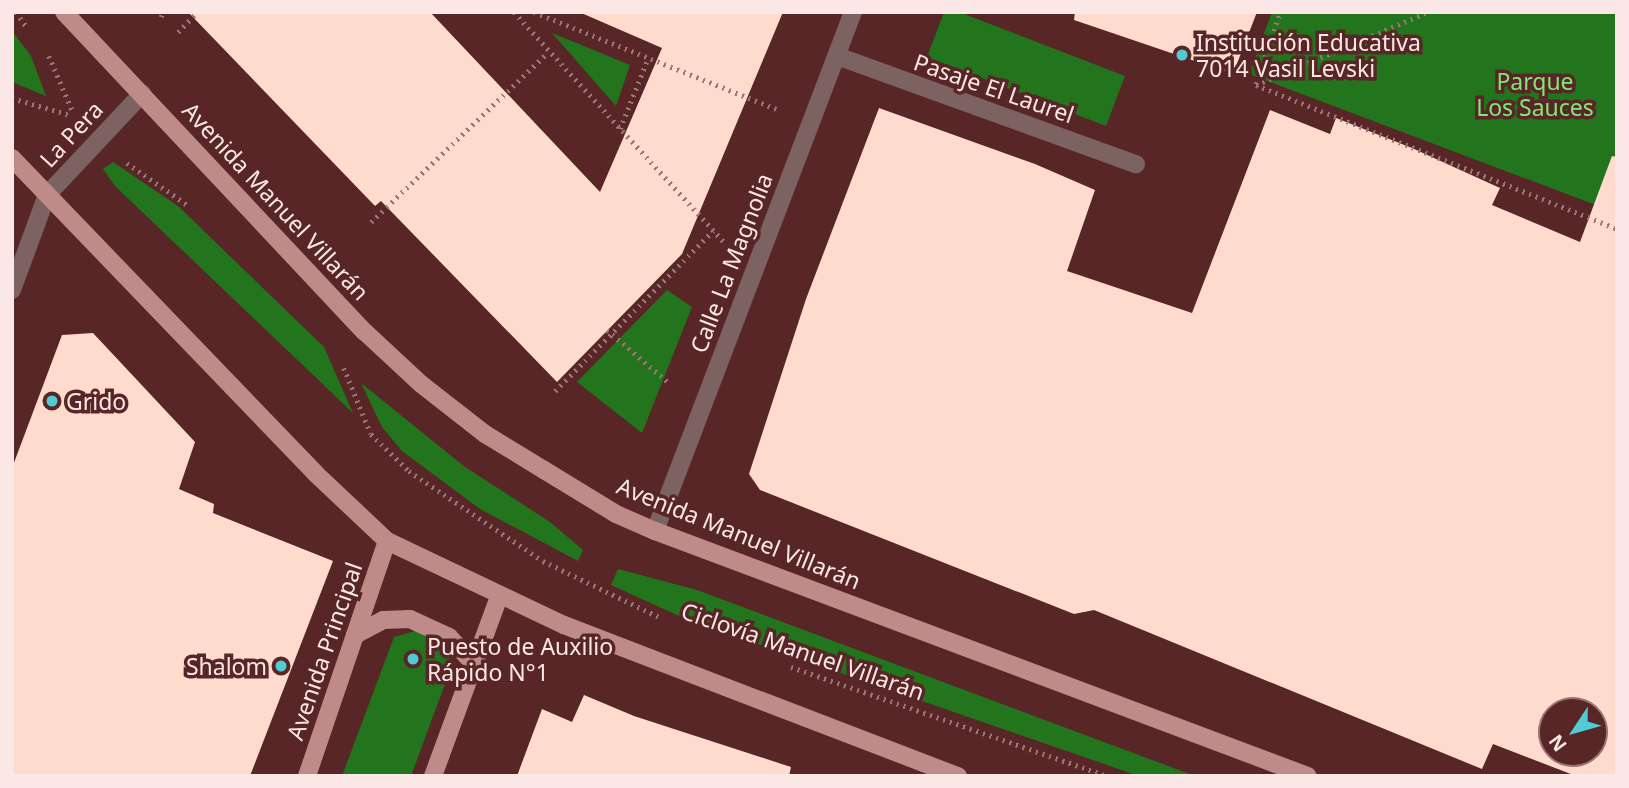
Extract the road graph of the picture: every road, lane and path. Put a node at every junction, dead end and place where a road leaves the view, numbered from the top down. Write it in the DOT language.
graph roads {
  1 [pos="16,12"];
  2 [pos="64,12"];
  3 [pos="197,12"];
  4 [pos="514,12"];
  5 [pos="534,12"];
  6 [pos="853,12"];
  7 [pos="1280,12"];
  8 [pos="1427,12"];
  9 [pos="31,31"];
  10 [pos="178,32"];
  11 [pos="46,49"];
  12 [pos="548,52"];
  13 [pos="836,56"];
  14 [pos="648,58"];
  15 [pos="1256,85"];
  16 [pos="142,94"];
  17 [pos="12,98"];
  18 [pos="776,109"];
  19 [pos="620,129"];
  20 [pos="12,158"];
  21 [pos="1136,164"];
  22 [pos="47,195"];
  23 [pos="371,222"];
  24 [pos="1617,229"];
  25 [pos="713,231"];
  26 [pos="725,244"];
  27 [pos="12,290"];
  28 [pos="609,332"];
  29 [pos="342,363"];
  30 [pos="676,388"];
  31 [pos="555,391"];
  32 [pos="655,531"];
  33 [pos="387,541"];
  34 [pos="499,597"];
  35 [pos="666,621"];
  36 [pos="355,635"];
  37 [pos="473,663"];
  38 [pos="782,664"];
  39 [pos="307,776"];
  40 [pos="433,776"];
  41 [pos="958,776"];
  42 [pos="1108,776"];
  43 [pos="1308,776"];
  1 -- 9 [label="path"];
  2 -- 16 [label="main road, Avenida Manuel Villarán"];
  3 -- 10 [label="path"];
  4 -- 12 [label="path"];
  5 -- 14 [label="path"];
  6 -- 13 [label="street, Calle La Magnolia"];
  7 -- 15 [label="path"];
  8 -- 15 [label="path"];
  11 -- 17 [label="path"];
  12 -- 19 [label="path"];
  12 -- 23 [label="path"];
  13 -- 21 [label="street, Pasaje El Laurel"];
  13 -- 32 [label="street, Calle La Magnolia"];
  14 -- 18 [label="path"];
  14 -- 19 [label="path"];
  15 -- 24 [label="path"];
  16 -- 22 [label="street, La Pera"];
  16 -- 32 [label="main road, Avenida Manuel Villarán"];
  19 -- 25 [label="path"];
  20 -- 22 [label="main road"];
  22 -- 27 [label="street, La Pera"];
  22 -- 33 [label="main road"];
  25 -- 26 [label="path"];
  25 -- 28 [label="path"];
  28 -- 30 [label="path"];
  28 -- 31 [label="path"];
  29 -- 35 [label="path, Ciclovía Manuel Villarán"];
  32 -- 43 [label="main road, Avenida Manuel Villarán"];
  33 -- 34 [label="main road"];
  33 -- 36 [label="main road, Avenida Principal"];
  34 -- 37 [label="main road"];
  34 -- 41 [label="main road"];
  36 -- 37 [label="main road"];
  36 -- 39 [label="main road, Avenida Principal"];
  37 -- 40 [label="main road"];
  38 -- 42 [label="path, Ciclovía Manuel Villarán"];
}
